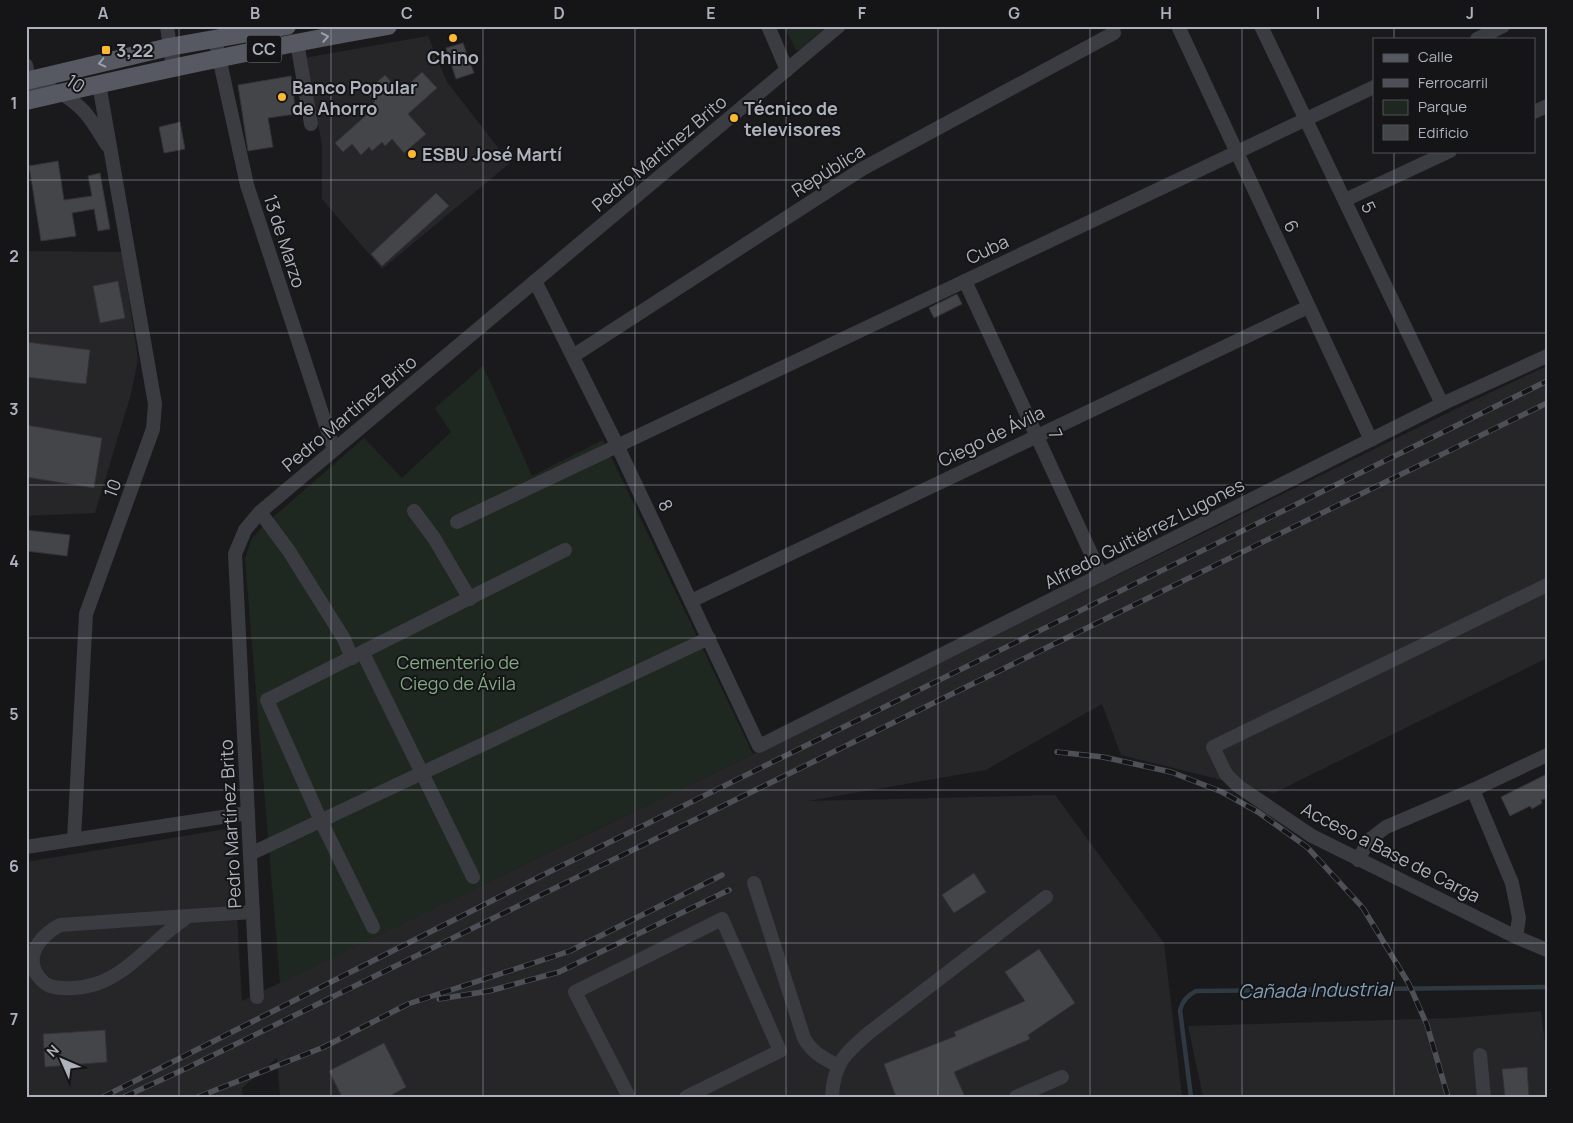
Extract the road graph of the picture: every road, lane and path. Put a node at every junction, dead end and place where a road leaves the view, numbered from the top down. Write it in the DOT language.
graph roads {
  1 [pos="167,26"];
  2 [pos="287,26"];
  3 [pos="388,26"];
  4 [pos="768,26"];
  5 [pos="839,26"];
  6 [pos="1178,26"];
  7 [pos="1261,26"];
  8 [pos="1503,26"];
  9 [pos="1114,32"];
  10 [pos="1479,38"];
  11 [pos="215,39"];
  12 [pos="297,42"];
  13 [pos="169,47"];
  14 [pos="219,57"];
  15 [pos="173,68"];
  16 [pos="787,70"];
  17 [pos="27,76"];
  18 [pos="99,84"];
  19 [pos="1373,87"];
  20 [pos="59,93"];
  21 [pos="30,101"];
  22 [pos="1306,120"];
  23 [pos="311,124"];
  24 [pos="111,151"];
  25 [pos="1238,152"];
  26 [pos="1448,152"];
  27 [pos="1345,200"];
  28 [pos="535,281"];
  29 [pos="965,281"];
  30 [pos="1308,307"];
  31 [pos="573,356"];
  32 [pos="1547,356"];
  33 [pos="1442,404"];
  34 [pos="1036,435"];
  35 [pos="1371,440"];
  36 [pos="617,446"];
  37 [pos="334,450"];
  38 [pos="414,511"];
  39 [pos="260,512"];
  40 [pos="457,522"];
  41 [pos="565,550"];
  42 [pos="1101,575"];
  43 [pos="1547,584"];
  44 [pos="470,599"];
  45 [pos="691,601"];
  46 [pos="709,638"];
  47 [pos="357,655"];
  48 [pos="759,746"];
  49 [pos="1547,755"];
  50 [pos="422,773"];
  51 [pos="1472,790"];
  52 [pos="248,813"];
  53 [pos="321,820"];
  54 [pos="74,839"];
  55 [pos="26,847"];
  56 [pos="250,854"];
  57 [pos="1358,860"];
  58 [pos="473,877"];
  59 [pos="754,883"];
  60 [pos="1046,897"];
  61 [pos="253,912"];
  62 [pos="188,916"];
  63 [pos="373,927"];
  64 [pos="1516,937"];
  65 [pos="1547,950"];
  66 [pos="257,997"];
  67 [pos="1480,1055"];
  68 [pos="838,1066"];
  69 [pos="1062,1077"];
  70 [pos="629,1097"];
  71 [pos="686,1097"];
  72 [pos="832,1097"];
  73 [pos="1016,1097"];
  74 [pos="1484,1097"];
  1 -- 13 [label="street"];
  2 -- 11 [label="main road, CC"];
  12 -- 3 [label="main road, CC, one-way"];
  4 -- 16 [label="street"];
  5 -- 16 [label="street, Pedro Martínez Brito"];
  6 -- 25 [label="street, 6"];
  7 -- 22 [label="street, 5"];
  8 -- 10 [label="street"];
  9 -- 31 [label="street, República"];
  11 -- 13 [label="main road, CC"];
  11 -- 14 [label="street, 13 de Marzo"];
  12 -- 14 [label="main road, CC"];
  12 -- 23 [label="street"];
  13 -- 15 [label="street"];
  13 -- 17 [label="main road, CC, one-way"];
  14 -- 15 [label="main road, CC"];
  14 -- 37 [label="street, 13 de Marzo"];
  15 -- 18 [label="main road, CC"];
  16 -- 28 [label="street, Pedro Martínez Brito"];
  17 -- 20 [label="street, 10"];
  17 -- 21 [label="street"];
  18 -- 20 [label="main road, CC"];
  18 -- 24 [label="street, 10"];
  19 -- 22 [label="street, Cuba"];
  20 -- 21 [label="main road, CC"];
  20 -- 24 [label="street, 10"];
  22 -- 25 [label="street, Cuba"];
  22 -- 27 [label="street, 5"];
  24 -- 54 [label="street, 10"];
  25 -- 29 [label="street, Cuba"];
  25 -- 30 [label="street, 6"];
  26 -- 27 [label="street"];
  27 -- 33 [label="street, 5"];
  28 -- 31 [label="street, 8"];
  28 -- 37 [label="street, Pedro Martínez Brito"];
  29 -- 34 [label="street, 7"];
  29 -- 36 [label="street, Cuba"];
  30 -- 34 [label="street, Ciego de Ávila"];
  30 -- 35 [label="street, 6"];
  31 -- 36 [label="street, 8"];
  32 -- 33 [label="street, Alfredo Guitiérrez Lugones"];
  33 -- 35 [label="street, Alfredo Guitiérrez Lugones"];
  34 -- 42 [label="street, 7"];
  34 -- 45 [label="street, Ciego de Ávila"];
  35 -- 42 [label="street, Alfredo Guitiérrez Lugones"];
  36 -- 40 [label="street, Cuba"];
  36 -- 45 [label="street, 8"];
  37 -- 39 [label="street, Pedro Martínez Brito"];
  38 -- 44 [label="street"];
  39 -- 47 [label="street"];
  39 -- 52 [label="street, Pedro Martínez Brito"];
  41 -- 44 [label="street"];
  42 -- 48 [label="street, Alfredo Guitiérrez Lugones"];
  43 -- 57 [label="street, Acceso a Base de Carga"];
  44 -- 47 [label="street"];
  45 -- 46 [label="street, 8"];
  46 -- 48 [label="street, 8"];
  46 -- 50 [label="street"];
  47 -- 50 [label="street"];
  47 -- 53 [label="street"];
  49 -- 51 [label="street"];
  50 -- 53 [label="street"];
  50 -- 58 [label="street"];
  51 -- 57 [label="street"];
  51 -- 64 [label="street"];
  52 -- 54 [label="street"];
  52 -- 56 [label="street, Pedro Martínez Brito"];
  53 -- 56 [label="street"];
  53 -- 63 [label="street"];
  54 -- 55 [label="street"];
  56 -- 61 [label="street, Pedro Martínez Brito"];
  57 -- 64 [label="street, Acceso a Base de Carga"];
  59 -- 68 [label="street"];
  60 -- 68 [label="street"];
  61 -- 62 [label="street"];
  61 -- 66 [label="street, Pedro Martínez Brito"];
  62 -- 62 [label="street"];
  64 -- 65 [label="street, Acceso a Base de Carga"];
  67 -- 74 [label="street"];
  68 -- 72 [label="street"];
  69 -- 73 [label="street"];
  70 -- 71 [label="street"];
}
